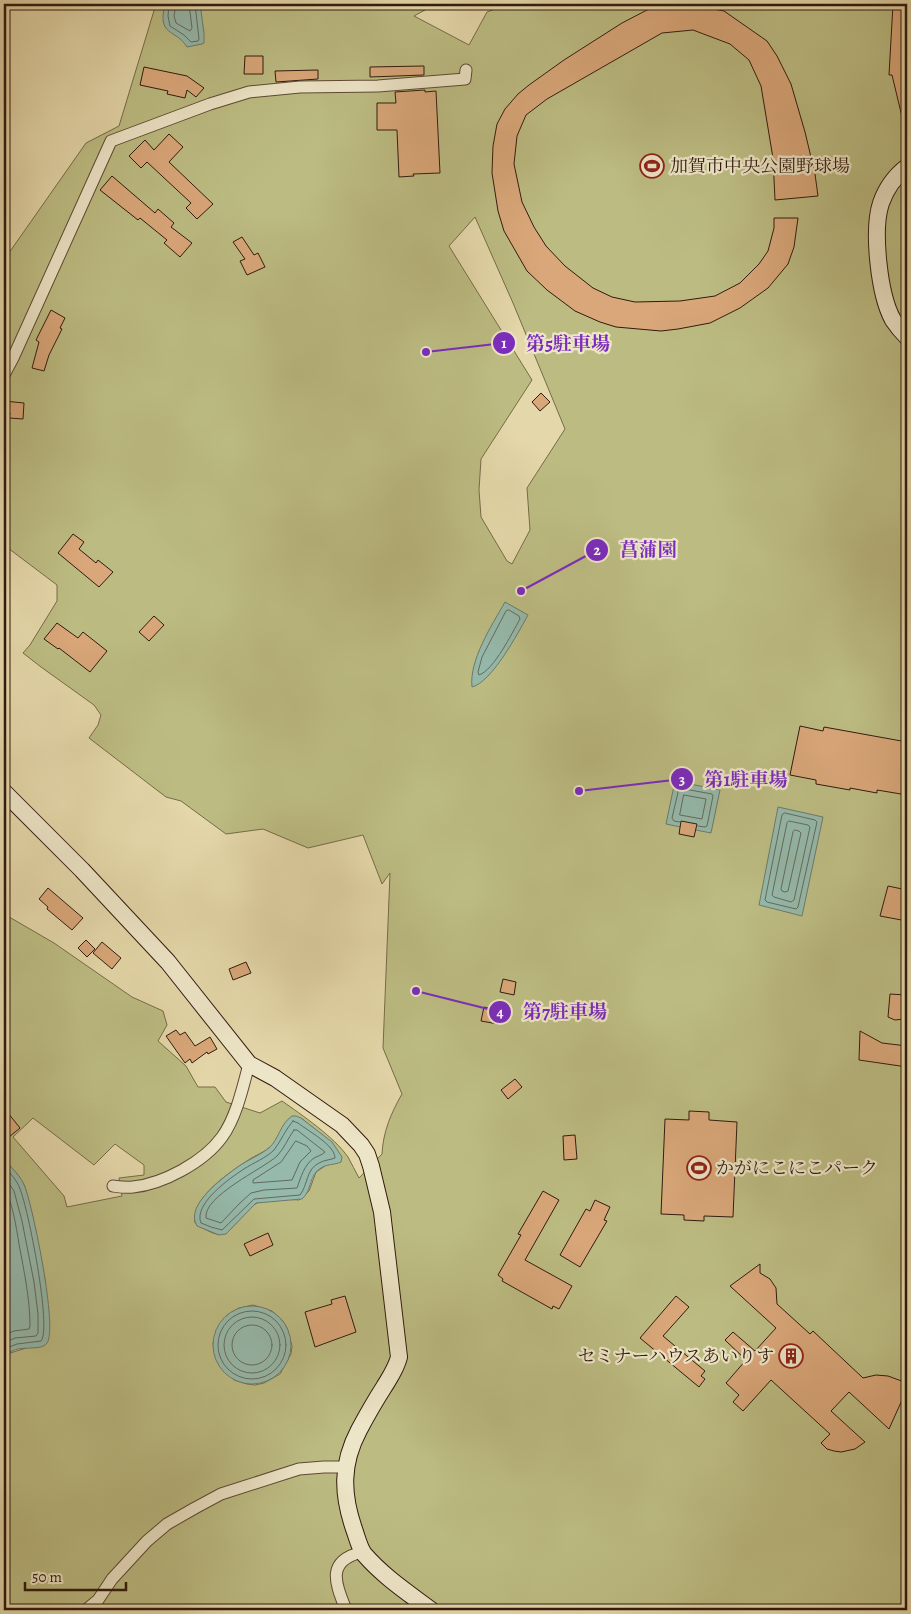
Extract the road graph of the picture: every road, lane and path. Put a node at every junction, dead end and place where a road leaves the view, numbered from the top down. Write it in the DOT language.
graph roads {
  1 [pos="466,70"];
  2 [pos="907,167"];
  3 [pos="907,338"];
  4 [pos="4,375"];
  5 [pos="4,792"];
  6 [pos="248,1064"];
  7 [pos="113,1186"];
  8 [pos="345,1467"];
  9 [pos="362,1552"];
  10 [pos="86,1610"];
  11 [pos="346,1610"];
  12 [pos="431,1610"];
  1 -- 4 [label="street"];
  2 -- 3 [label="street"];
  5 -- 6 [label="street"];
  6 -- 7 [label="street"];
  6 -- 8 [label="street"];
  8 -- 9 [label="street"];
  8 -- 10 [label="street"];
  9 -- 11 [label="street"];
  9 -- 12 [label="street"];
}
